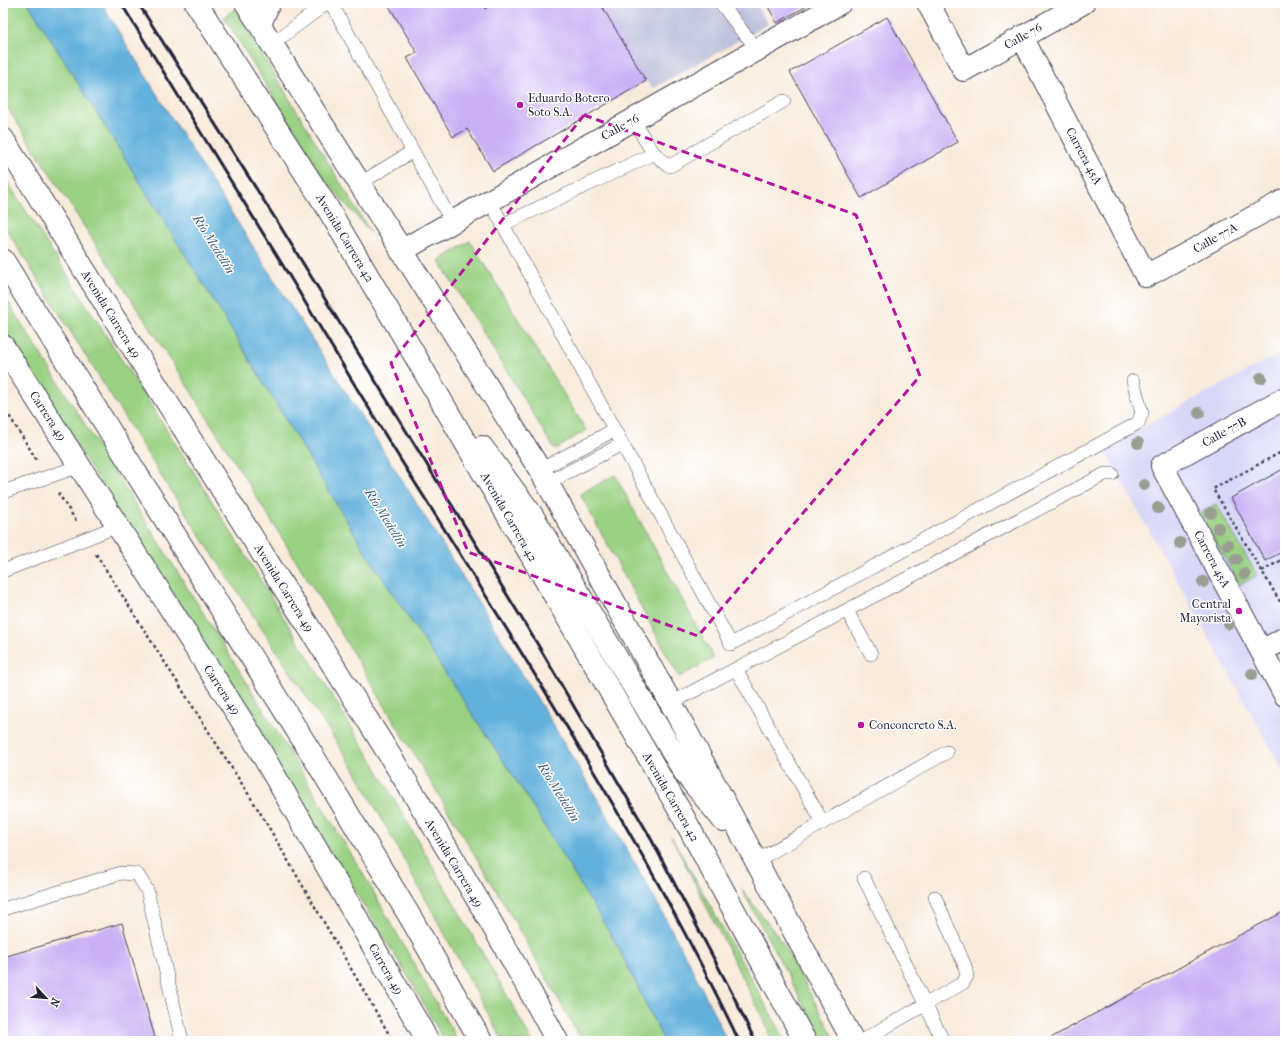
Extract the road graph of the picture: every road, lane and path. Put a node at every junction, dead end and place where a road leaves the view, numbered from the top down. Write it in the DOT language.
graph roads {
  1 [pos="196,3"];
  2 [pos="246,3"];
  3 [pos="269,3"];
  4 [pos="327,3"];
  5 [pos="332,3"];
  6 [pos="721,3"];
  7 [pos="840,3"];
  8 [pos="928,3"];
  9 [pos="1082,3"];
  10 [pos="260,24"];
  11 [pos="1022,37"];
  12 [pos="272,44"];
  13 [pos="758,49"];
  14 [pos="784,101"];
  15 [pos="634,120"];
  16 [pos="3,139"];
  17 [pos="414,151"];
  18 [pos="653,154"];
  19 [pos="359,184"];
  20 [pos="1285,200"];
  21 [pos="490,201"];
  22 [pos="452,222"];
  23 [pos="502,225"];
  24 [pos="401,251"];
  25 [pos="3,260"];
  26 [pos="1146,276"];
  27 [pos="3,346"];
  28 [pos="414,354"];
  29 [pos="1132,381"];
  30 [pos="1285,398"];
  31 [pos="3,406"];
  32 [pos="614,430"];
  33 [pos="622,444"];
  34 [pos="1285,450"];
  35 [pos="80,466"];
  36 [pos="1162,466"];
  37 [pos="1112,474"];
  38 [pos="543,476"];
  39 [pos="48,477"];
  40 [pos="3,492"];
  41 [pos="118,526"];
  42 [pos="87,538"];
  43 [pos="1285,558"];
  44 [pos="3,571"];
  45 [pos="1262,571"];
  46 [pos="1285,610"];
  47 [pos="847,611"];
  48 [pos="1285,638"];
  49 [pos="1262,651"];
  50 [pos="871,654"];
  51 [pos="736,669"];
  52 [pos="1285,695"];
  53 [pos="671,703"];
  54 [pos="947,752"];
  55 [pos="823,823"];
  56 [pos="756,861"];
  57 [pos="864,878"];
  58 [pos="935,897"];
  59 [pos="3,909"];
  60 [pos="926,1005"];
  61 [pos="182,1041"];
  62 [pos="393,1041"];
  63 [pos="428,1041"];
  64 [pos="481,1041"];
  65 [pos="557,1041"];
  66 [pos="805,1041"];
  67 [pos="853,1041"];
  68 [pos="861,1041"];
  69 [pos="943,1041"];
  1 -- 28 [label="main road, Avenida Carrera 42"];
  2 -- 10 [label="main road"];
  3 -- 10 [label="main road"];
  4 -- 12 [label="lane"];
  5 -- 17 [label="lane"];
  6 -- 13 [label="lane"];
  7 -- 13 [label="main road, Calle 76"];
  8 -- 11 [label="main road, Calle 76"];
  9 -- 11 [label="main road, Calle 76"];
  10 -- 12 [label="main road"];
  11 -- 26 [label="main road, Carrera 45A"];
  12 -- 19 [label="main road"];
  13 -- 15 [label="main road, Calle 76"];
  14 -- 18 [label="lane"];
  15 -- 18 [label="lane"];
  15 -- 21 [label="main road, Calle 76"];
  16 -- 65 [label="main road, Avenida Carrera 49"];
  17 -- 19 [label="lane"];
  17 -- 22 [label="lane"];
  18 -- 23 [label="lane"];
  19 -- 24 [label="main road"];
  20 -- 26 [label="main road, Calle 77A"];
  21 -- 22 [label="main road, Calle 76"];
  21 -- 23 [label="lane"];
  22 -- 24 [label="main road, Calle 76"];
  23 -- 32 [label="lane"];
  24 -- 38 [label="main road"];
  25 -- 64 [label="main road"];
  27 -- 35 [label="main road, Carrera 49"];
  28 -- 56 [label="main road"];
  28 -- 66 [label="main road, Avenida Carrera 42"];
  29 -- 33 [label="lane"];
  30 -- 36 [label="main road, Calle 77B"];
  31 -- 39 [label="path"];
  32 -- 33 [label="lane"];
  32 -- 38 [label="lane"];
  33 -- 38 [label="lane"];
  34 -- 45 [label="path"];
  35 -- 39 [label="lane"];
  35 -- 41 [label="main road, Carrera 49"];
  36 -- 49 [label="main road, Carrera 45A"];
  37 -- 47 [label="lane"];
  38 -- 53 [label="main road"];
  39 -- 40 [label="lane"];
  39 -- 42 [label="path"];
  41 -- 42 [label="lane"];
  41 -- 63 [label="main road, Carrera 49"];
  42 -- 44 [label="lane"];
  42 -- 62 [label="path"];
  43 -- 45 [label="path"];
  45 -- 46 [label="path"];
  47 -- 50 [label="lane"];
  47 -- 51 [label="lane"];
  48 -- 49 [label="main road"];
  49 -- 52 [label="main road, Carrera 45A"];
  51 -- 53 [label="lane"];
  51 -- 55 [label="lane"];
  53 -- 56 [label="main road"];
  54 -- 55 [label="lane"];
  55 -- 56 [label="lane"];
  56 -- 67 [label="main road"];
  57 -- 60 [label="lane"];
  58 -- 60 [label="lane"];
  59 -- 61 [label="lane"];
  60 -- 68 [label="lane"];
  60 -- 69 [label="lane"];
}
